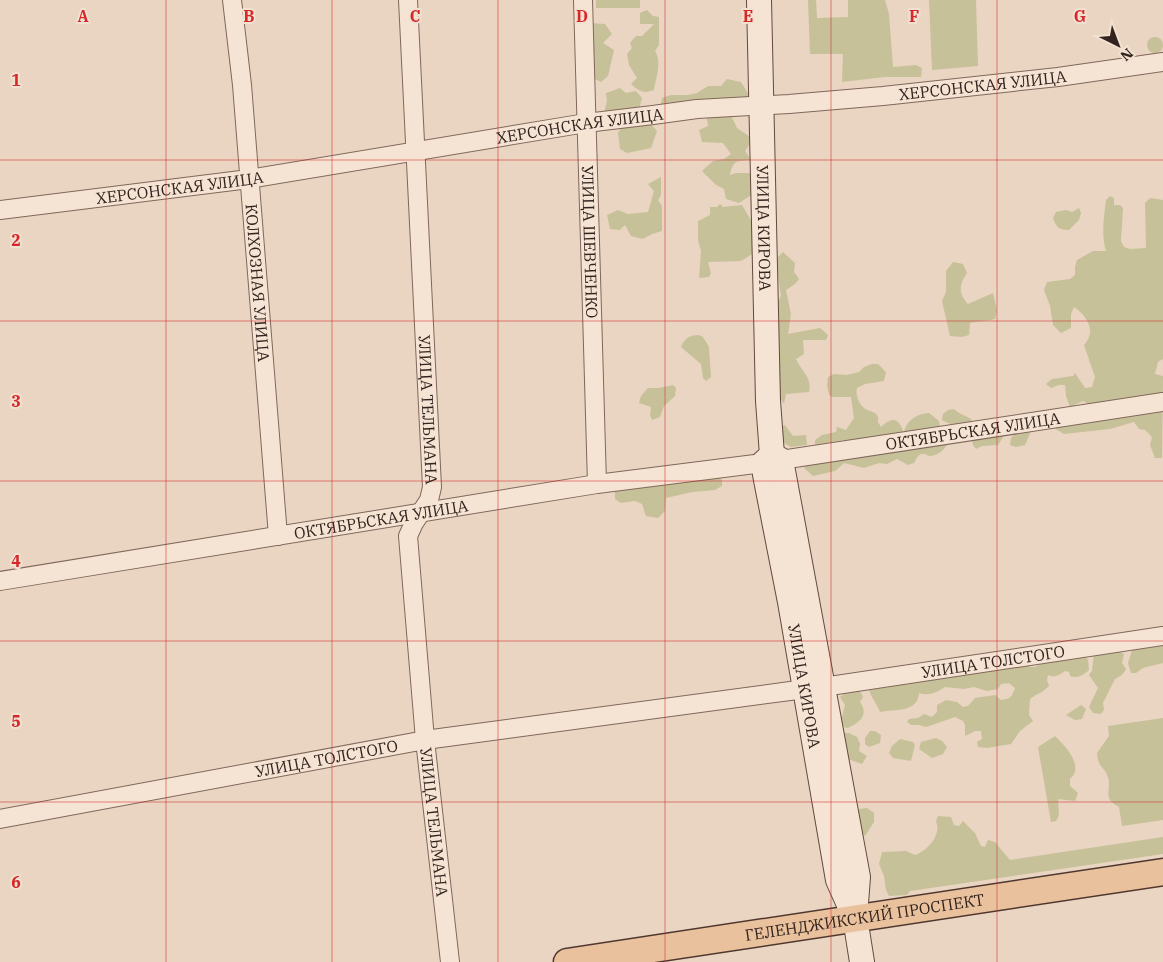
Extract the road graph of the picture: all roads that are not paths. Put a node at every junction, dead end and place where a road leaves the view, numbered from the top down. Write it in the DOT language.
graph roads {
  1 [pos="232,0"];
  2 [pos="408,0"];
  3 [pos="583,0"];
  4 [pos="758,0"];
  5 [pos="1163,62"];
  6 [pos="761,106"];
  7 [pos="586,124"];
  8 [pos="416,152"];
  9 [pos="249,179"];
  10 [pos="0,210"];
  11 [pos="1163,402"];
  12 [pos="772,459"];
  13 [pos="597,484"];
  14 [pos="421,512"];
  15 [pos="278,536"];
  16 [pos="0,580"];
  17 [pos="1163,636"];
  18 [pos="814,688"];
  19 [pos="425,740"];
  20 [pos="0,819"];
  21 [pos="1163,872"];
  22 [pos="855,918"];
  23 [pos="450,962"];
  24 [pos="567,962"];
  25 [pos="862,962"];
  1 -- 9 [label="street, КОЛХОЗНАЯ УЛИЦА"];
  2 -- 8 [label="street, УЛИЦА ТЕЛЬМАНА"];
  3 -- 7 [label="street, УЛИЦА ШЕВЧЕНКО"];
  4 -- 6 [label="main road, УЛИЦА КИРОВА"];
  5 -- 6 [label="street, ХЕРСОНСКАЯ УЛИЦА"];
  6 -- 7 [label="street, ХЕРСОНСКАЯ УЛИЦА"];
  6 -- 12 [label="main road, УЛИЦА КИРОВА"];
  7 -- 8 [label="street, ХЕРСОНСКАЯ УЛИЦА"];
  7 -- 13 [label="street, УЛИЦА ШЕВЧЕНКО"];
  8 -- 9 [label="street, ХЕРСОНСКАЯ УЛИЦА"];
  8 -- 14 [label="street, УЛИЦА ТЕЛЬМАНА"];
  9 -- 10 [label="street, ХЕРСОНСКАЯ УЛИЦА"];
  9 -- 15 [label="street, КОЛХОЗНАЯ УЛИЦА"];
  11 -- 12 [label="street, ОКТЯБРЬСКАЯ УЛИЦА"];
  12 -- 13 [label="street, ОКТЯБРЬСКАЯ УЛИЦА"];
  12 -- 18 [label="main road, УЛИЦА КИРОВА"];
  13 -- 14 [label="street, ОКТЯБРЬСКАЯ УЛИЦА"];
  14 -- 15 [label="street, ОКТЯБРЬСКАЯ УЛИЦА"];
  14 -- 19 [label="street, УЛИЦА ТЕЛЬМАНА"];
  15 -- 16 [label="street, ОКТЯБРЬСКАЯ УЛИЦА"];
  17 -- 18 [label="street, УЛИЦА ТОЛСТОГО"];
  18 -- 19 [label="street, УЛИЦА ТОЛСТОГО"];
  18 -- 22 [label="main road, УЛИЦА КИРОВА"];
  19 -- 20 [label="street, УЛИЦА ТОЛСТОГО"];
  19 -- 23 [label="street, УЛИЦА ТЕЛЬМАНА"];
  21 -- 22 [label="main road, ГЕЛЕНДЖИКСКИЙ ПРОСПЕКТ"];
  22 -- 24 [label="main road, ГЕЛЕНДЖИКСКИЙ ПРОСПЕКТ"];
  22 -- 25 [label="main road, УЛИЦА КИРОВА"];
}
